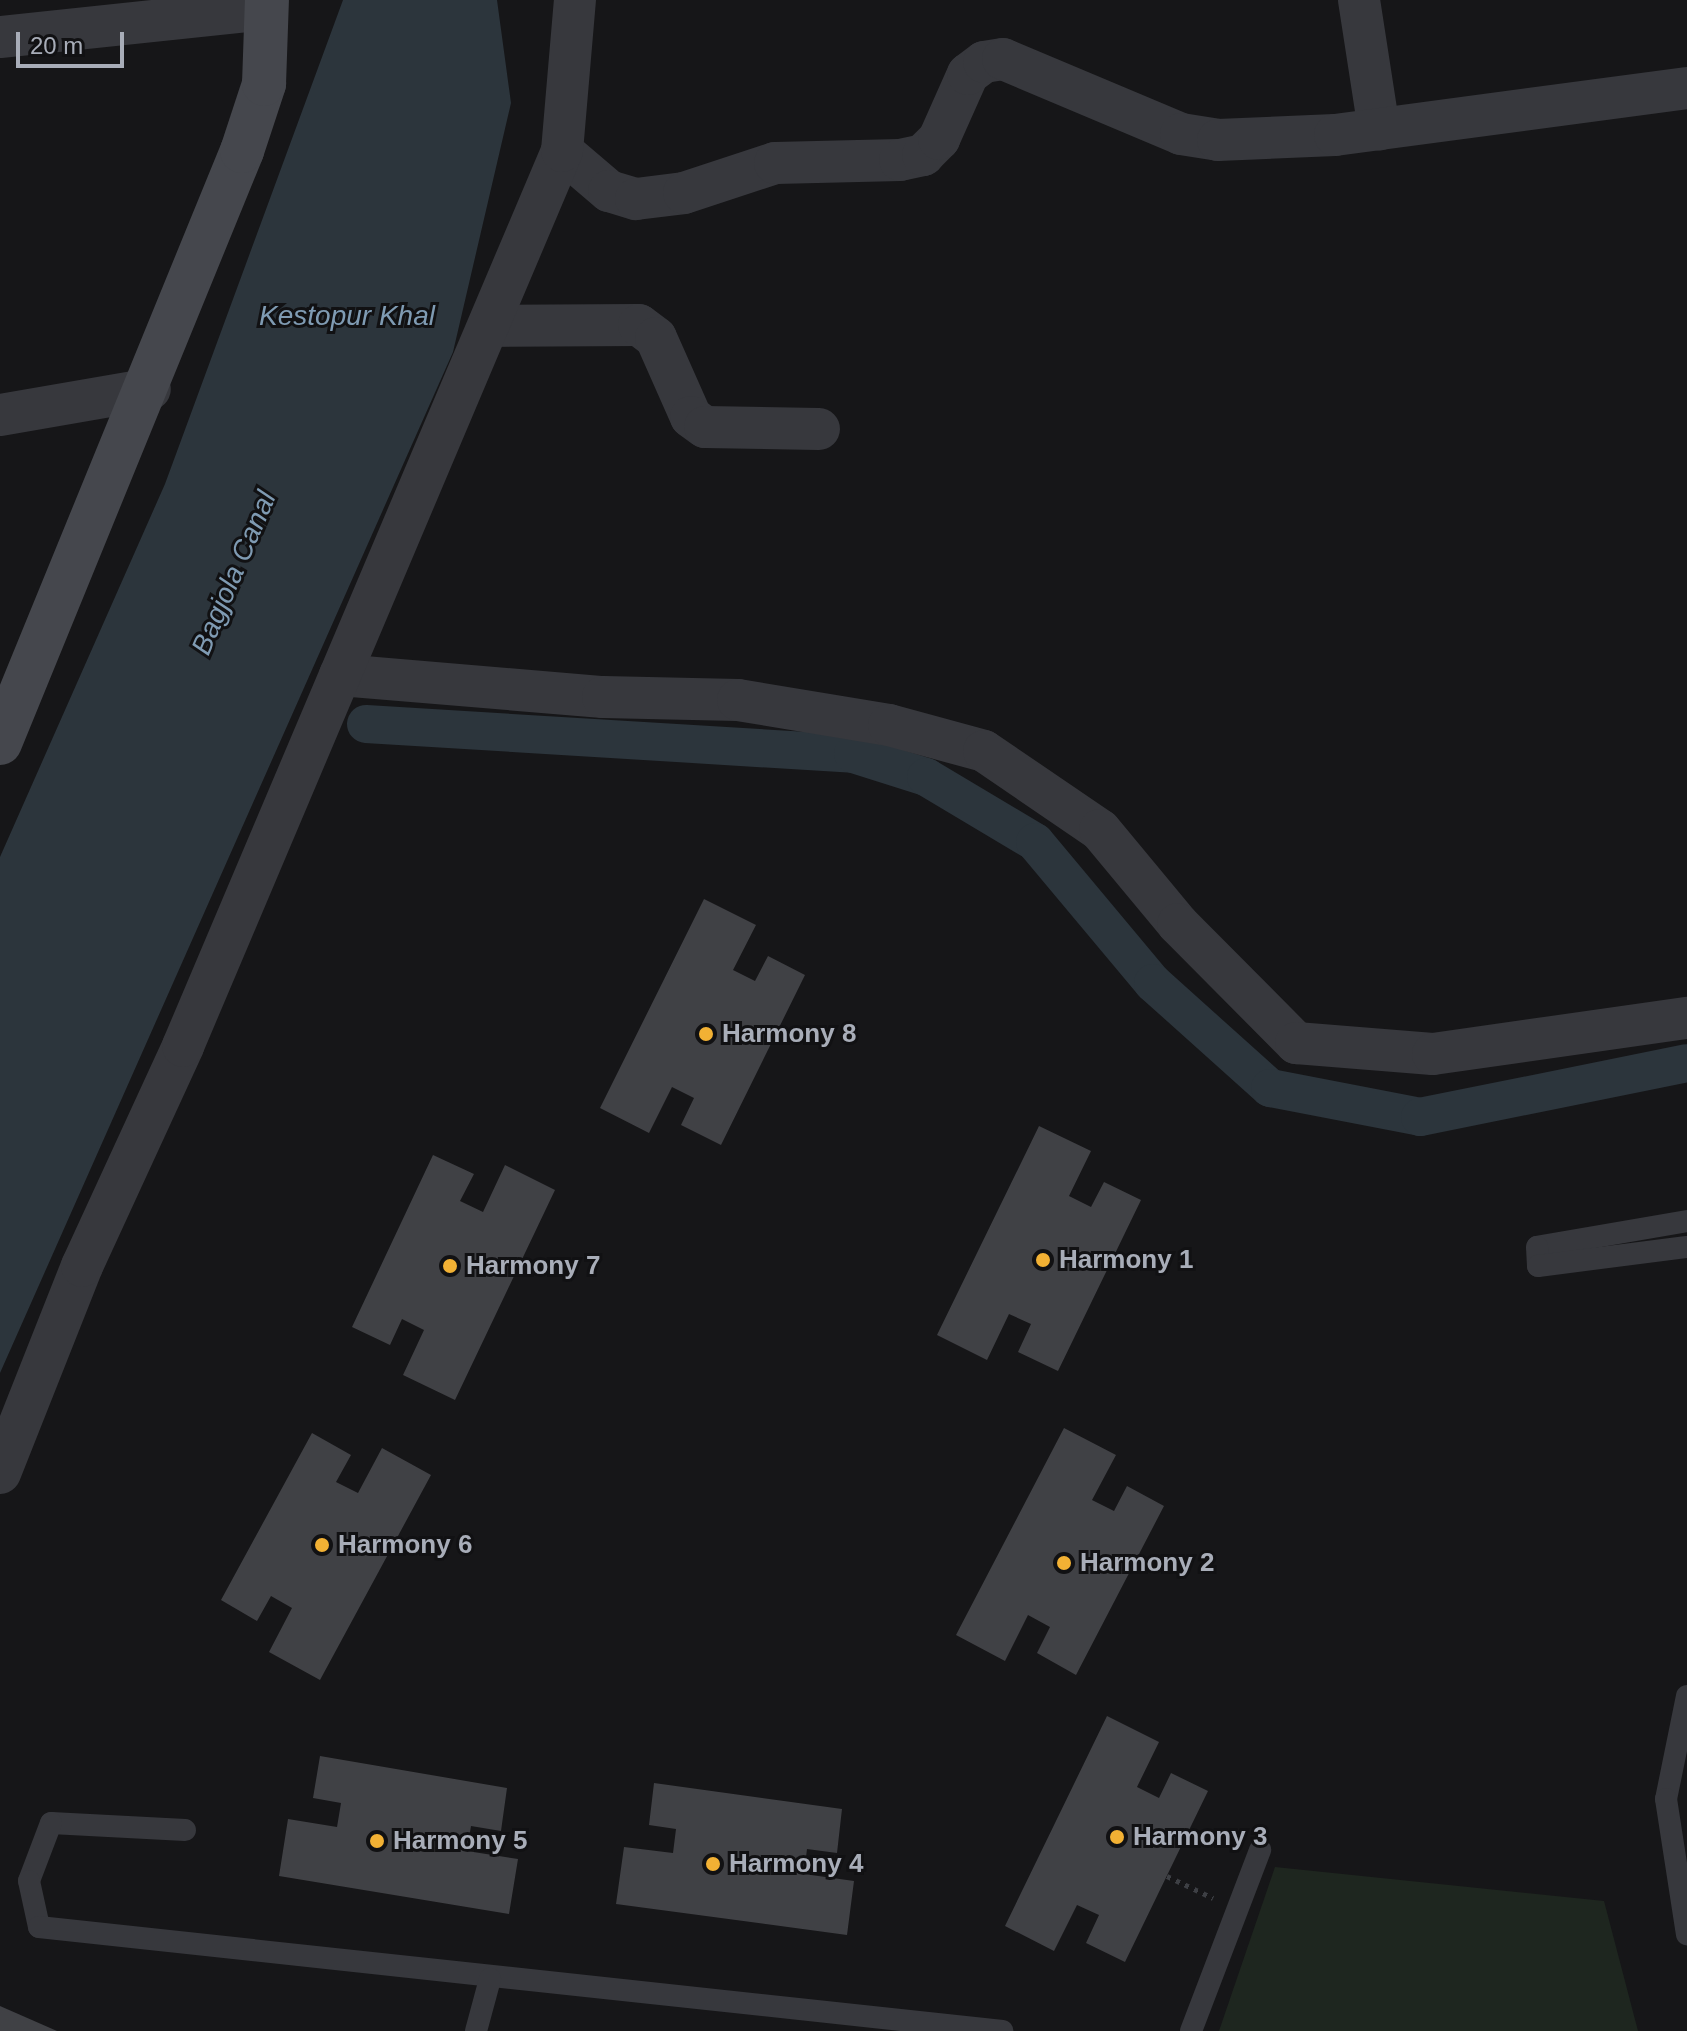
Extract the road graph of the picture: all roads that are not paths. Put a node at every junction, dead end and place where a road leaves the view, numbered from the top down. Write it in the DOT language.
graph roads {
  1 [pos="575,0"];
  2 [pos="1359,0"];
  3 [pos="267,4"];
  4 [pos="0,37"];
  5 [pos="1687,88"];
  6 [pos="1379,129"];
  7 [pos="562,151"];
  8 [pos="489,326"];
  9 [pos="150,389"];
  10 [pos="0,415"];
  11 [pos="819,429"];
  12 [pos="340,675"];
  13 [pos="0,743"];
  14 [pos="1687,1018"];
  15 [pos="1687,1221"];
  16 [pos="1687,1247"];
  17 [pos="0,1473"];
  18 [pos="1687,1696"];
  19 [pos="185,1830"];
  20 [pos="1260,1850"];
  21 [pos="1687,1934"];
  22 [pos="490,1979"];
  23 [pos="476,2031"];
  24 [pos="1002,2031"];
  25 [pos="1191,2031"];
  1 -- 7 [label="street"];
  2 -- 6 [label="street"];
  3 -- 4 [label="street"];
  3 -- 9 [label="street"];
  5 -- 6 [label="street"];
  6 -- 7 [label="street"];
  7 -- 8 [label="street"];
  8 -- 11 [label="street"];
  8 -- 12 [label="street"];
  9 -- 10 [label="street"];
  9 -- 13 [label="street"];
  12 -- 14 [label="street"];
  12 -- 17 [label="street"];
  15 -- 16 [label="lane"];
  18 -- 21 [label="lane"];
  19 -- 22 [label="lane"];
  20 -- 25 [label="lane"];
  22 -- 23 [label="lane"];
  22 -- 24 [label="lane"];
}
